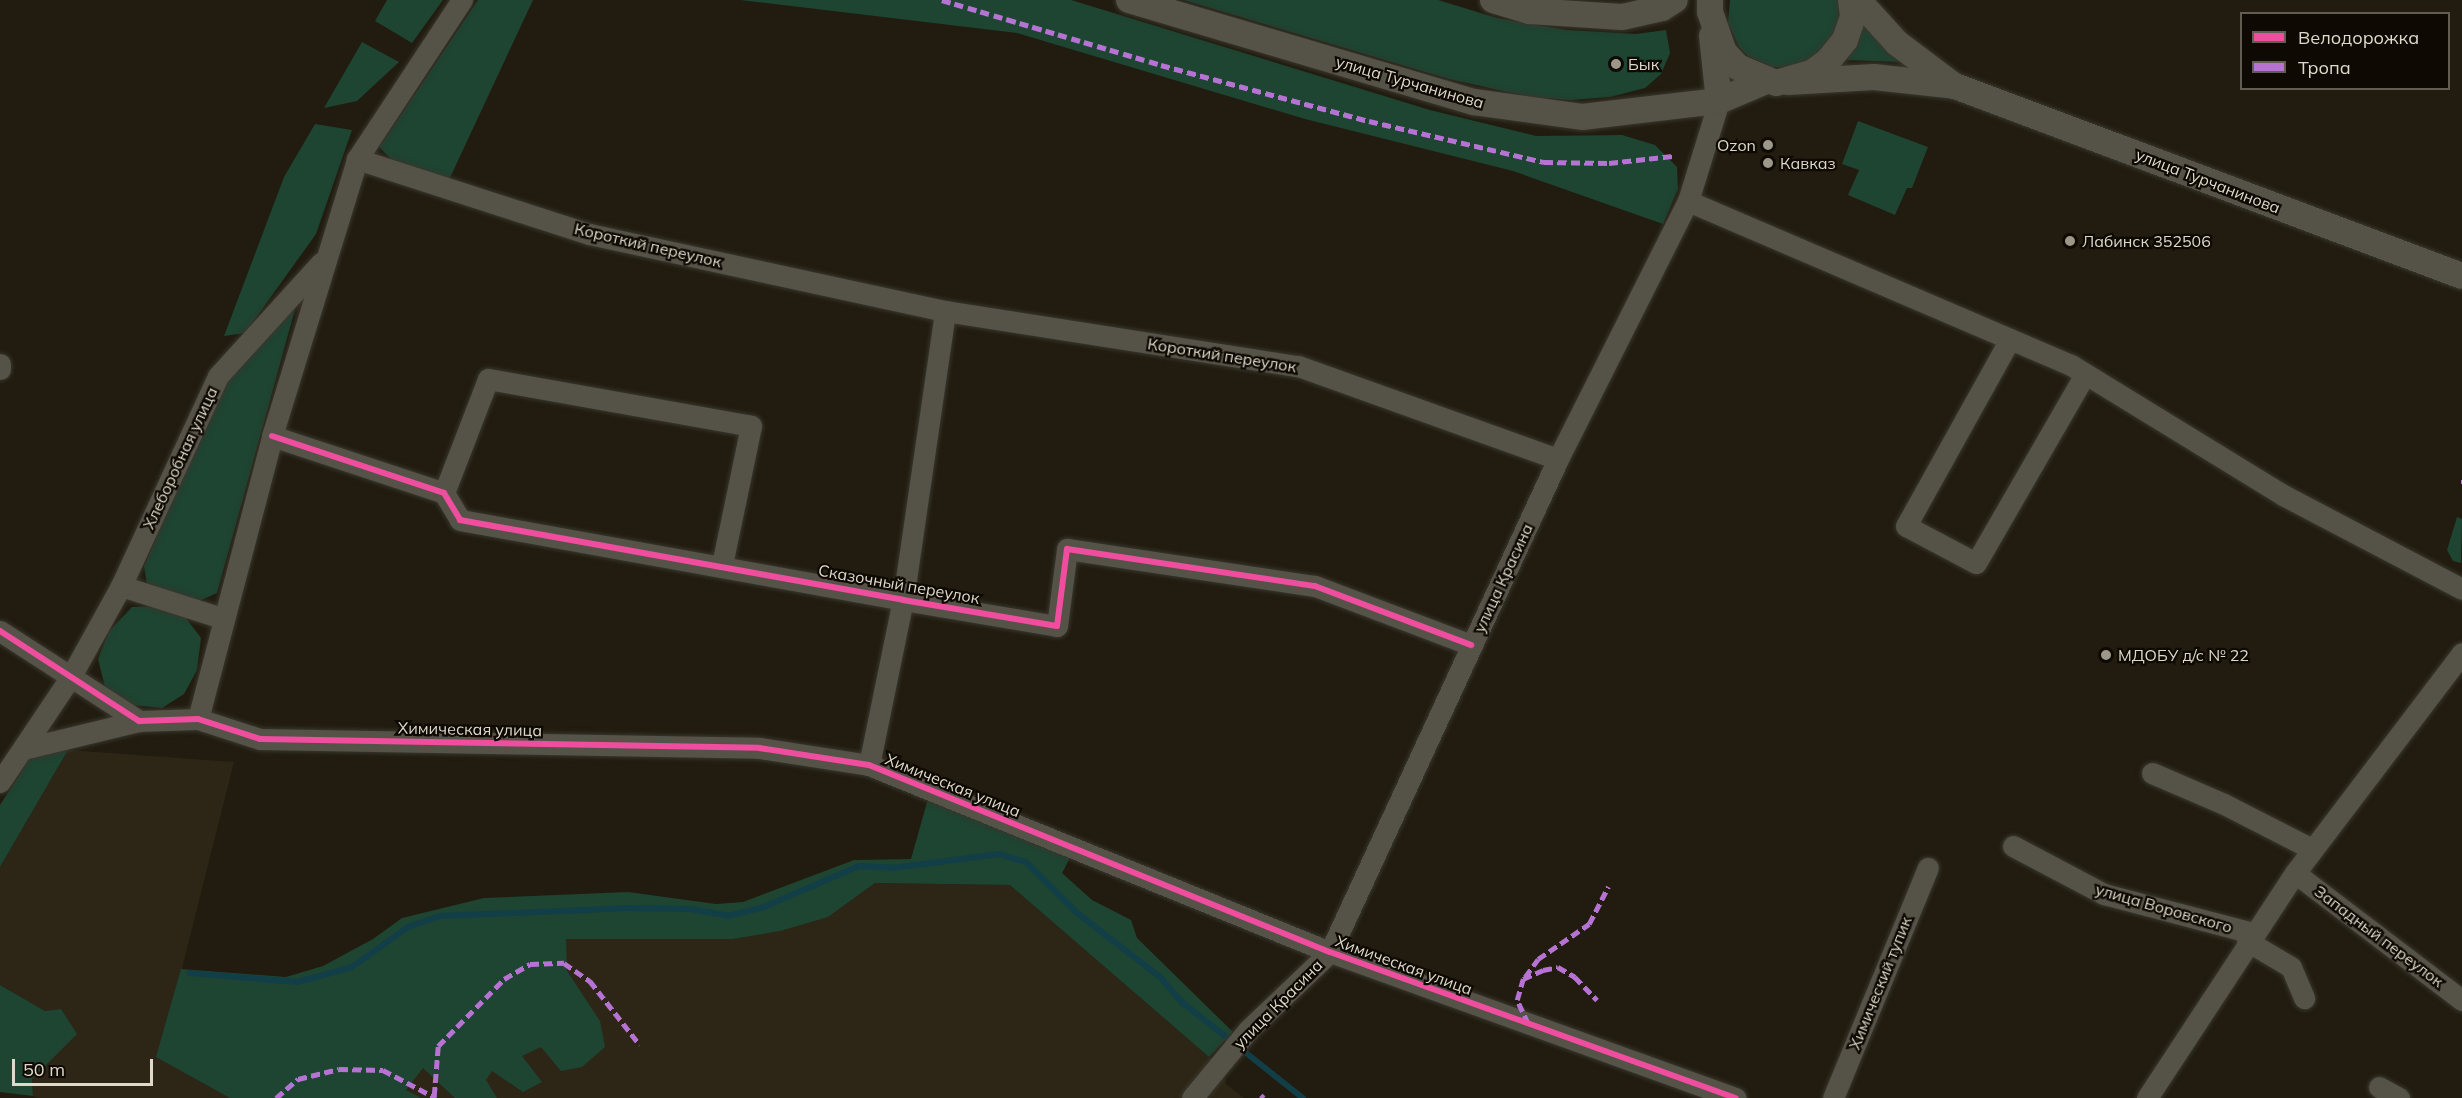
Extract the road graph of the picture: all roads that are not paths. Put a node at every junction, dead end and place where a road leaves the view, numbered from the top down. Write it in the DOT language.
graph roads {
  1 [pos="462,0"];
  2 [pos="1129,0"];
  3 [pos="1493,0"];
  4 [pos="1675,0"];
  5 [pos="1851,0"];
  6 [pos="1858,0"];
  7 [pos="1710,6"];
  8 [pos="1777,82"];
  9 [pos="1954,86"];
  10 [pos="1719,101"];
  11 [pos="357,159"];
  12 [pos="1688,201"];
  13 [pos="325,258"];
  14 [pos="2462,276"];
  15 [pos="945,311"];
  16 [pos="2010,339"];
  17 [pos="2085,374"];
  18 [pos="272,436"];
  19 [pos="1558,459"];
  20 [pos="444,493"];
  21 [pos="722,565"];
  22 [pos="121,586"];
  23 [pos="2462,589"];
  24 [pos="903,600"];
  25 [pos="222,618"];
  26 [pos="0,631"];
  27 [pos="1471,645"];
  28 [pos="2462,653"];
  29 [pos="70,678"];
  30 [pos="198,719"];
  31 [pos="139,721"];
  32 [pos="23,749"];
  33 [pos="869,765"];
  34 [pos="2152,773"];
  35 [pos="0,782"];
  36 [pos="2013,846"];
  37 [pos="2312,849"];
  38 [pos="1928,868"];
  39 [pos="2295,873"];
  40 [pos="2250,937"];
  41 [pos="1330,952"];
  42 [pos="2304,998"];
  43 [pos="2462,999"];
  44 [pos="2379,1087"];
  45 [pos="1192,1098"];
  46 [pos="1735,1098"];
  47 [pos="1833,1098"];
  48 [pos="2148,1098"];
  49 [pos="2399,1098"];
  1 -- 11 [label="street, Хлеборобная улица"];
  2 -- 10 [label="street, улица Турчанинова"];
  3 -- 4 [label="street"];
  5 -- 8 [label="street"];
  6 -- 9 [label="street, улица Турчанинова"];
  7 -- 8 [label="street"];
  7 -- 10 [label="street, улица Красина"];
  8 -- 9 [label="street, улица Турчанинова"];
  8 -- 10 [label="street, улица Турчанинова"];
  9 -- 14 [label="street, улица Турчанинова"];
  10 -- 12 [label="street, улица Красина"];
  11 -- 13 [label="street, Хлеборобная улица"];
  11 -- 15 [label="street, Короткий переулок"];
  12 -- 16 [label="street"];
  12 -- 19 [label="street, улица Красина"];
  13 -- 18 [label="street, Хлеборобная улица"];
  13 -- 22 [label="street, Хлеборобная улица"];
  15 -- 19 [label="street, Короткий переулок"];
  15 -- 24 [label="street"];
  16 -- 17 [label="street"];
  16 -- 17 [label="street"];
  17 -- 23 [label="street"];
  18 -- 20 [label="street"];
  18 -- 25 [label="street, Хлеборобная улица"];
  19 -- 27 [label="street, улица Красина"];
  20 -- 21 [label="street, Сказочный переулок"];
  20 -- 21 [label="street"];
  21 -- 24 [label="street, Сказочный переулок"];
  22 -- 25 [label="street"];
  22 -- 29 [label="street, Хлеборобная улица"];
  24 -- 27 [label="street, Сказочный переулок"];
  24 -- 33 [label="street"];
  25 -- 30 [label="street, Хлеборобная улица"];
  26 -- 29 [label="street"];
  27 -- 41 [label="street, улица Красина"];
  28 -- 37 [label="street, улица Воровского"];
  29 -- 31 [label="street"];
  29 -- 32 [label="street, Хлеборобная улица"];
  30 -- 31 [label="street, Химическая улица"];
  30 -- 33 [label="street, Химическая улица"];
  31 -- 32 [label="street, Химическая улица"];
  32 -- 35 [label="street, Хлеборобная улица"];
  33 -- 41 [label="street, Химическая улица"];
  34 -- 37 [label="street"];
  36 -- 40 [label="street, улица Воровского"];
  37 -- 39 [label="street, улица Воровского"];
  38 -- 47 [label="street, Химический тупик"];
  39 -- 40 [label="street, улица Воровского"];
  39 -- 43 [label="street, Западный переулок"];
  40 -- 42 [label="street"];
  40 -- 48 [label="street, улица Воровского"];
  41 -- 45 [label="street, улица Красина"];
  41 -- 46 [label="street, Химическая улица"];
  44 -- 49 [label="street"];
}
